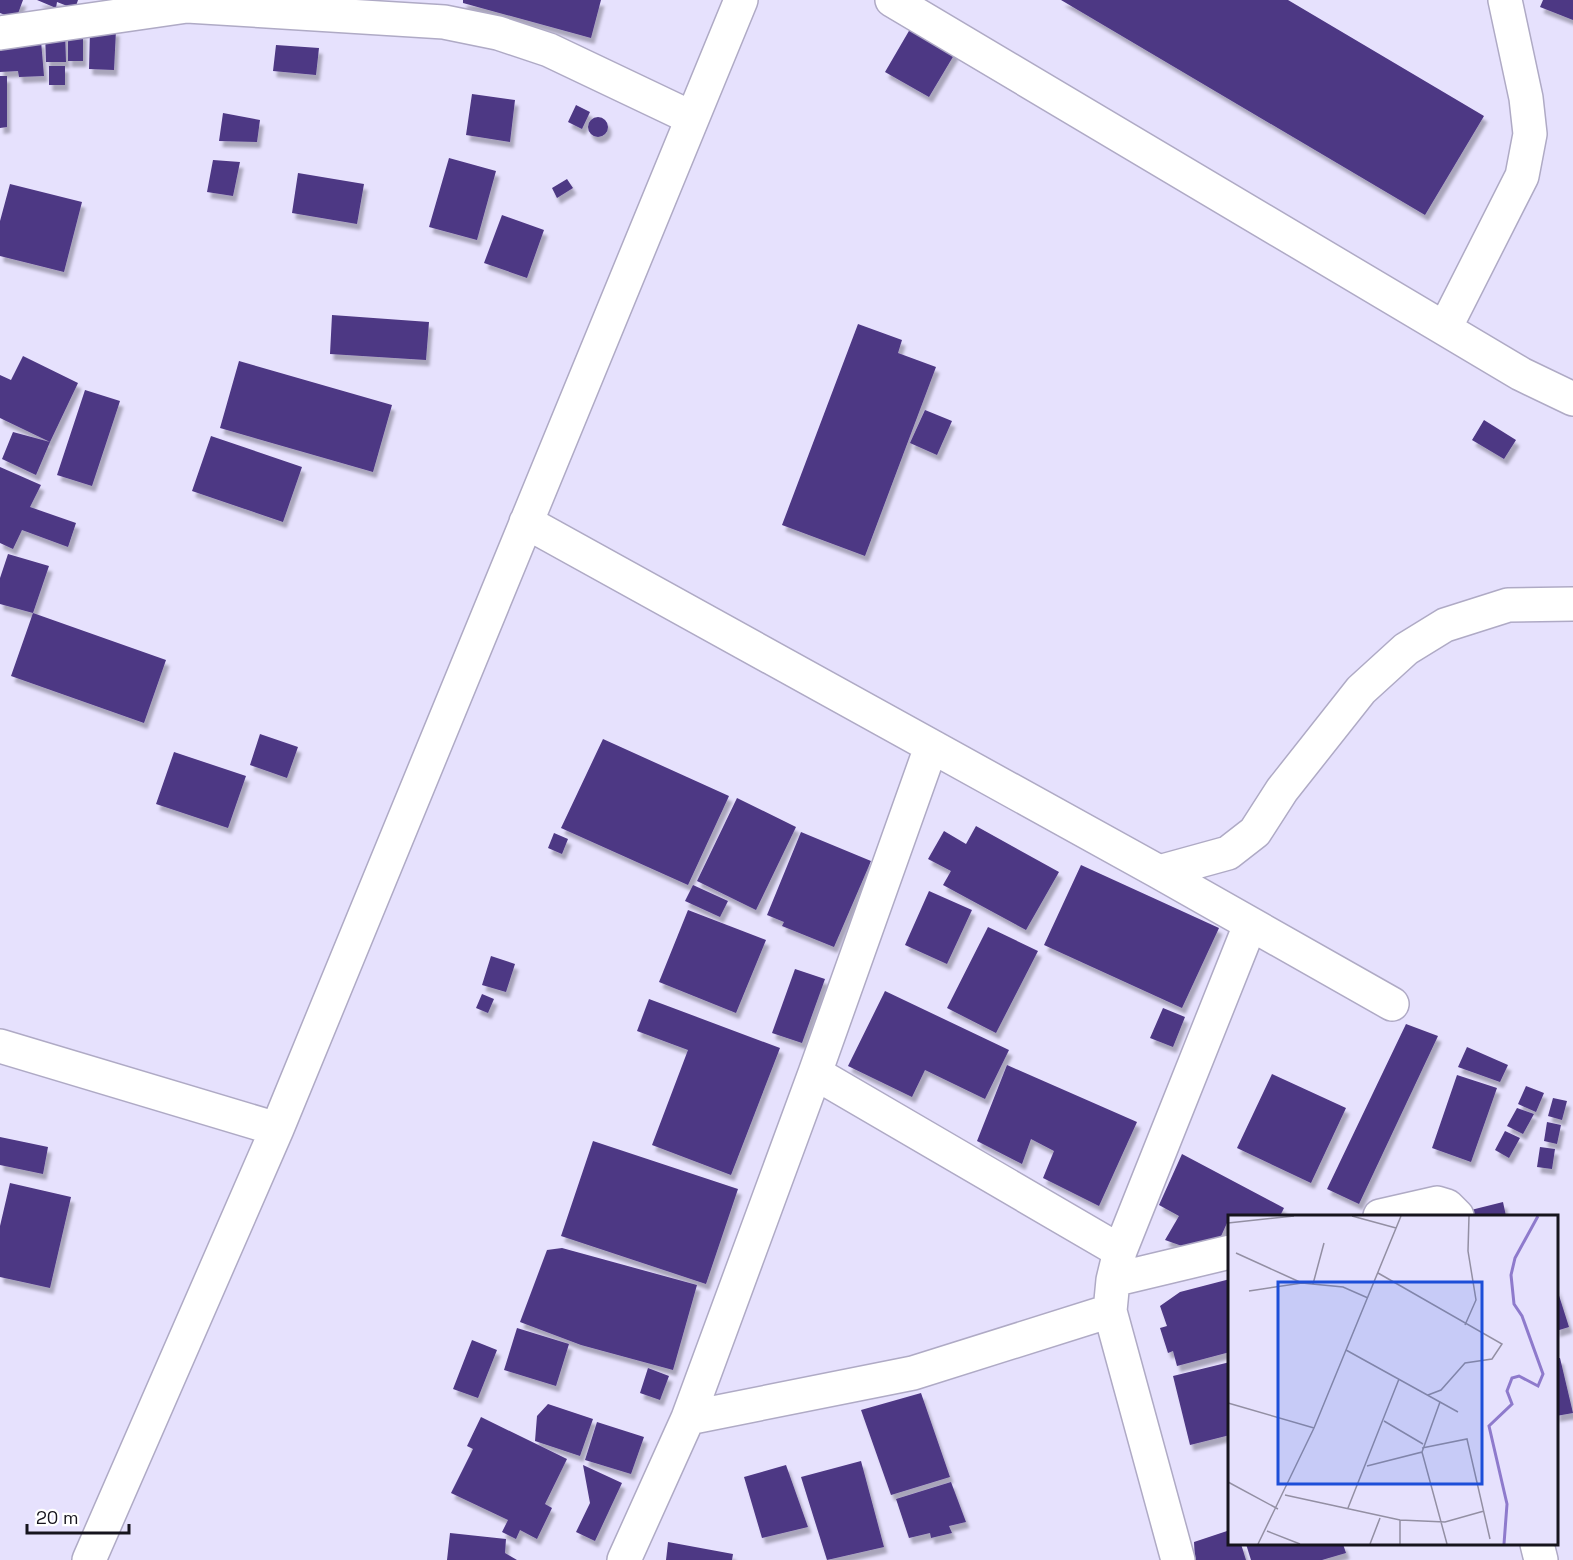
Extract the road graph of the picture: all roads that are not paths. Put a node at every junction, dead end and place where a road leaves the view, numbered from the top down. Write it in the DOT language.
graph roads {
  1 [pos="741,0"];
  2 [pos="892,0"];
  3 [pos="1505,0"];
  4 [pos="182,3"];
  5 [pos="272,6"];
  6 [pos="0,33"];
  7 [pos="692,118"];
  8 [pos="1445,328"];
  9 [pos="1573,399"];
  10 [pos="526,522"];
  11 [pos="1573,604"];
  12 [pos="931,747"];
  13 [pos="1159,872"];
  14 [pos="1250,925"];
  15 [pos="1392,1004"];
  16 [pos="0,1046"];
  17 [pos="815,1073"];
  18 [pos="277,1129"];
  19 [pos="1384,1215"];
  20 [pos="1456,1215"];
  21 [pos="1228,1252"];
  22 [pos="1114,1281"];
  23 [pos="688,1418"];
  24 [pos="1537,1545"];
  25 [pos="89,1560"];
  26 [pos="624,1560"];
  27 [pos="1178,1560"];
  28 [pos="1541,1560"];
  1 -- 7 [label="street"];
  2 -- 8 [label="street"];
  3 -- 8 [label="street"];
  4 -- 5 [label="street"];
  4 -- 6 [label="street"];
  5 -- 7 [label="street"];
  7 -- 10 [label="street"];
  8 -- 9 [label="street"];
  10 -- 12 [label="street"];
  10 -- 18 [label="street"];
  11 -- 13 [label="street"];
  12 -- 13 [label="street"];
  12 -- 17 [label="street"];
  13 -- 14 [label="street"];
  14 -- 15 [label="street"];
  14 -- 22 [label="street"];
  16 -- 18 [label="street"];
  17 -- 22 [label="street"];
  17 -- 23 [label="street"];
  18 -- 25 [label="street"];
  19 -- 20 [label="street"];
  21 -- 22 [label="street"];
  22 -- 23 [label="street"];
  22 -- 27 [label="street"];
  23 -- 26 [label="street"];
  24 -- 28 [label="street"];
}
